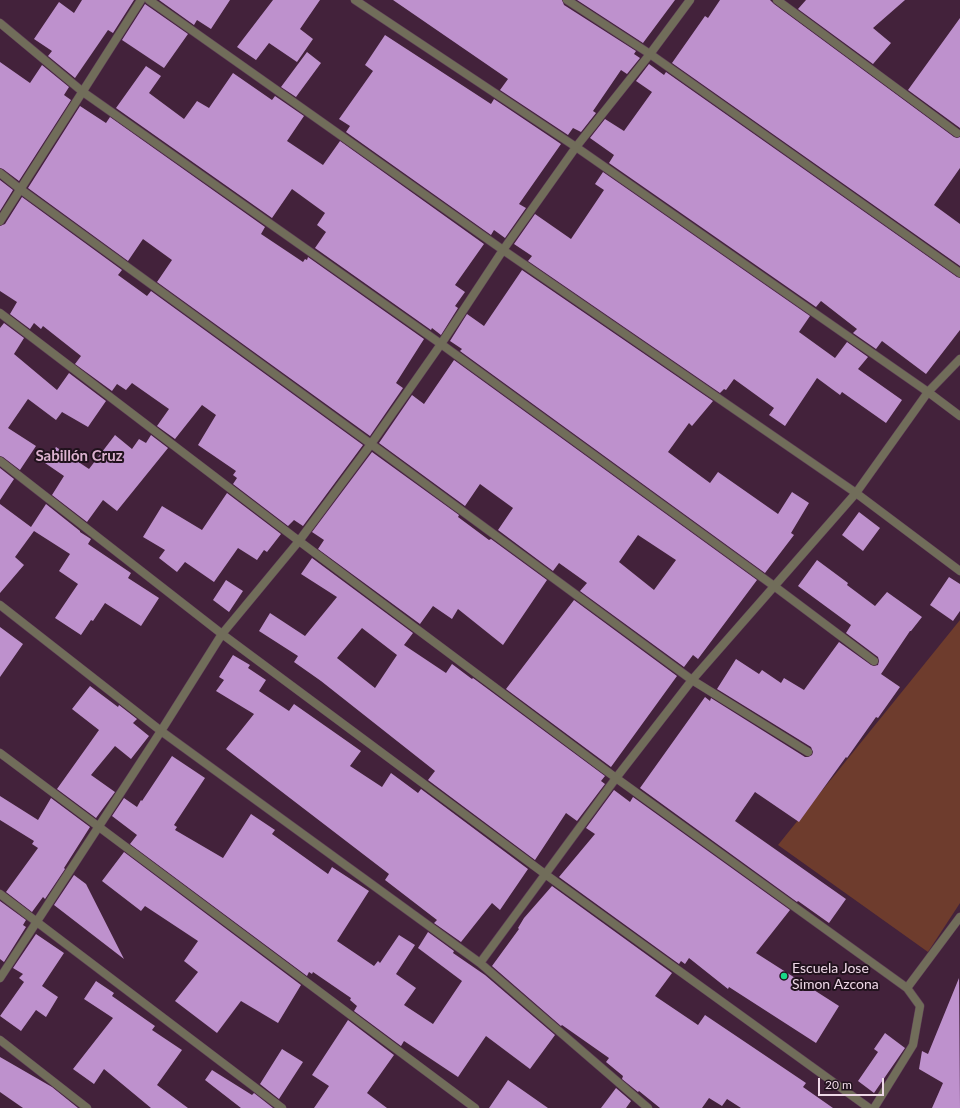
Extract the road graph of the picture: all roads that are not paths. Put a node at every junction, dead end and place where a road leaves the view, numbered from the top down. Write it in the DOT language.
graph roads {
  1 [pos="141,0"];
  2 [pos="149,0"];
  3 [pos="355,0"];
  4 [pos="567,0"];
  5 [pos="690,0"];
  6 [pos="777,0"];
  7 [pos="0,23"];
  8 [pos="650,54"];
  9 [pos="83,92"];
  10 [pos="957,133"];
  11 [pos="576,147"];
  12 [pos="0,173"];
  13 [pos="20,189"];
  14 [pos="0,221"];
  15 [pos="503,250"];
  16 [pos="960,273"];
  17 [pos="0,313"];
  18 [pos="441,344"];
  19 [pos="960,360"];
  20 [pos="928,392"];
  21 [pos="960,416"];
  22 [pos="371,444"];
  23 [pos="0,461"];
  24 [pos="856,493"];
  25 [pos="299,541"];
  26 [pos="960,571"];
  27 [pos="774,586"];
  28 [pos="0,605"];
  29 [pos="222,634"];
  30 [pos="874,661"];
  31 [pos="692,680"];
  32 [pos="162,731"];
  33 [pos="808,752"];
  34 [pos="0,753"];
  35 [pos="616,778"];
  36 [pos="98,827"];
  37 [pos="545,874"];
  38 [pos="0,894"];
  39 [pos="960,917"];
  40 [pos="36,921"];
  41 [pos="480,963"];
  42 [pos="0,978"];
  43 [pos="907,988"];
  44 [pos="0,1040"];
  45 [pos="87,1108"];
  46 [pos="282,1108"];
  47 [pos="475,1108"];
  48 [pos="648,1108"];
  49 [pos="869,1108"];
  50 [pos="874,1108"];
  1 -- 9 [label="street"];
  2 -- 15 [label="street"];
  3 -- 11 [label="street"];
  4 -- 8 [label="street"];
  5 -- 8 [label="street"];
  6 -- 10 [label="street"];
  7 -- 9 [label="street"];
  8 -- 11 [label="street"];
  8 -- 16 [label="street"];
  9 -- 13 [label="street"];
  9 -- 18 [label="street"];
  11 -- 15 [label="street"];
  11 -- 20 [label="street"];
  12 -- 13 [label="street"];
  13 -- 14 [label="street"];
  13 -- 22 [label="street"];
  15 -- 18 [label="street"];
  15 -- 24 [label="street"];
  17 -- 25 [label="street"];
  18 -- 22 [label="street"];
  18 -- 27 [label="street"];
  19 -- 20 [label="street"];
  20 -- 21 [label="street"];
  20 -- 24 [label="street"];
  22 -- 25 [label="street"];
  22 -- 31 [label="street"];
  23 -- 29 [label="street"];
  24 -- 26 [label="street"];
  24 -- 27 [label="street"];
  25 -- 29 [label="street"];
  25 -- 35 [label="street"];
  27 -- 30 [label="street"];
  27 -- 31 [label="street"];
  28 -- 32 [label="street"];
  29 -- 32 [label="street"];
  29 -- 37 [label="street"];
  31 -- 33 [label="street"];
  31 -- 35 [label="street"];
  32 -- 36 [label="street"];
  32 -- 41 [label="street"];
  34 -- 36 [label="street"];
  35 -- 37 [label="street"];
  35 -- 43 [label="street"];
  36 -- 40 [label="street"];
  36 -- 47 [label="street"];
  37 -- 41 [label="street"];
  37 -- 49 [label="street"];
  38 -- 40 [label="street"];
  39 -- 43 [label="street"];
  40 -- 42 [label="street"];
  40 -- 46 [label="street"];
  41 -- 48 [label="street"];
  43 -- 50 [label="street"];
  44 -- 45 [label="street"];
}
